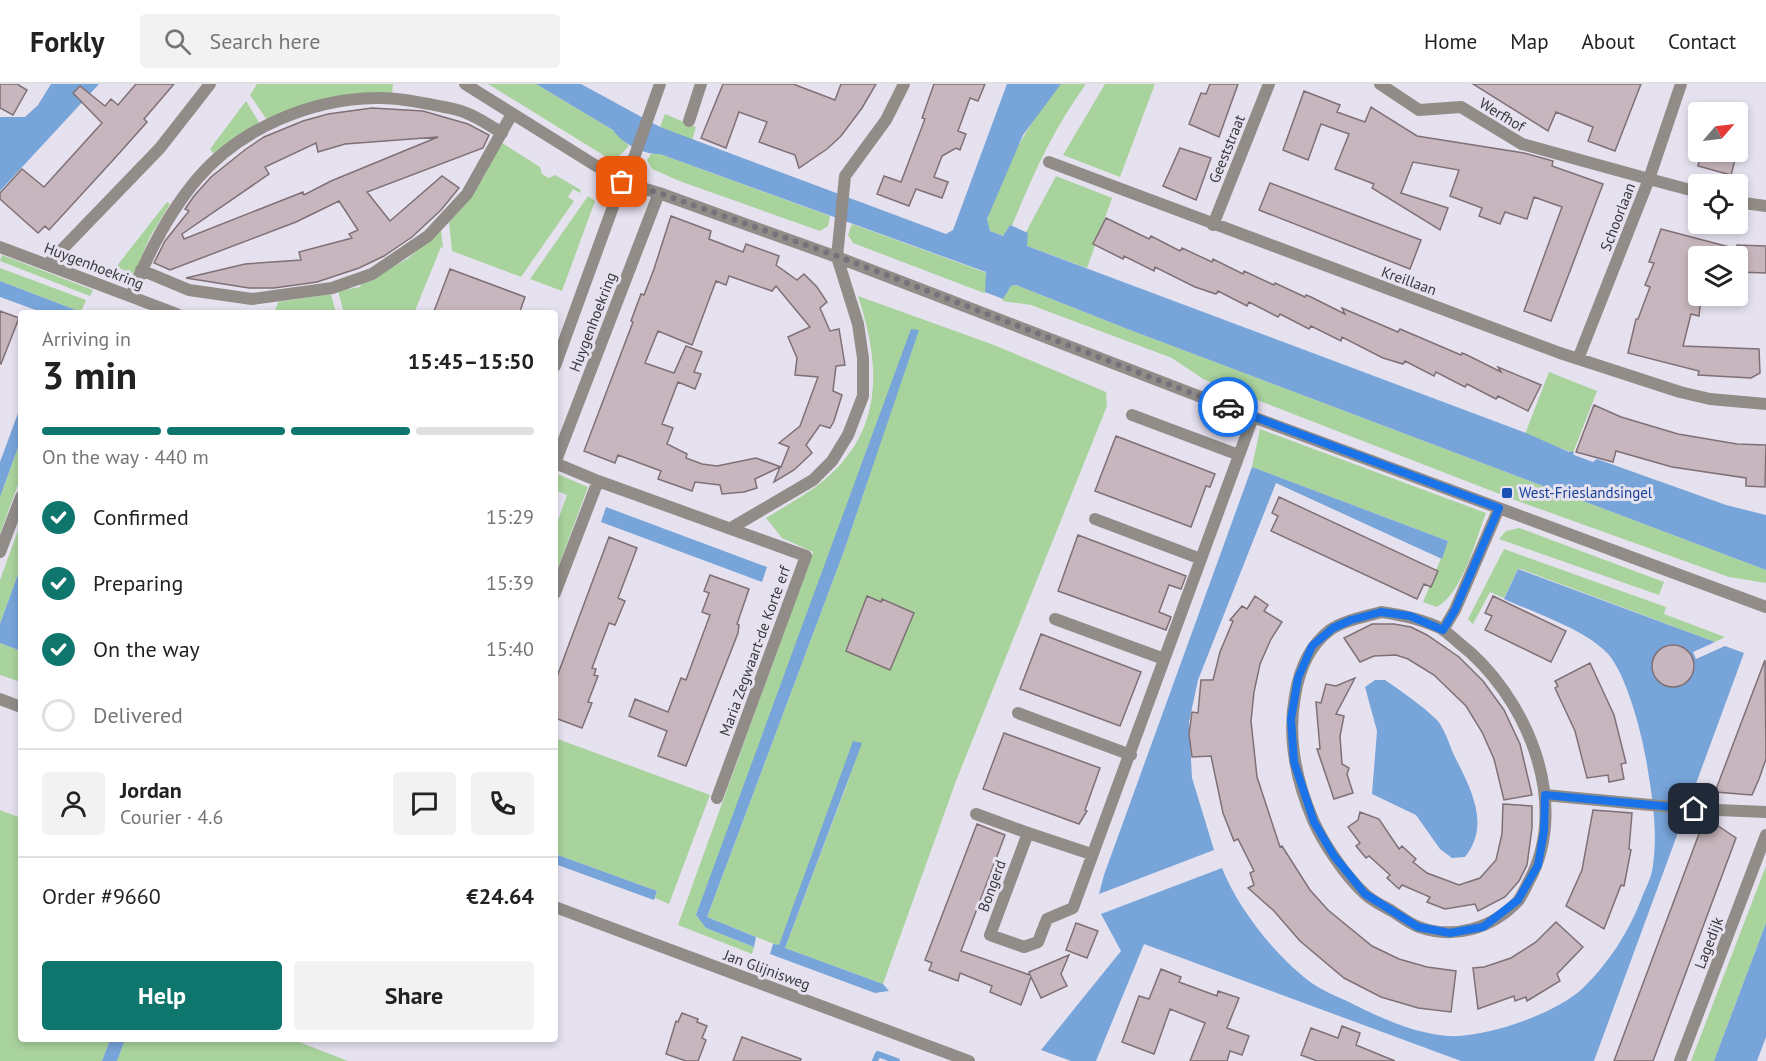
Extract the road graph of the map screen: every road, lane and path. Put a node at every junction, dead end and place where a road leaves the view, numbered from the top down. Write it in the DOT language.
graph roads {
  1 [pos="210,84"];
  2 [pos="465,84"];
  3 [pos="660,84"];
  4 [pos="702,84"];
  5 [pos="904,84"];
  6 [pos="1269,84"];
  7 [pos="1380,84"];
  8 [pos="1681,84"];
  9 [pos="512,114"];
  10 [pos="688,121"];
  11 [pos="502,133"];
  12 [pos="1048,162"];
  13 [pos="1649,179"];
  14 [pos="622,182"];
  15 [pos="1688,189"];
  16 [pos="659,193"];
  17 [pos="1748,204"];
  18 [pos="1766,206"];
  19 [pos="1213,225"];
  20 [pos="0,247"];
  21 [pos="837,256"];
  22 [pos="48,264"];
  23 [pos="141,270"];
  24 [pos="131,296"];
  25 [pos="167,310"];
  26 [pos="558,358"];
  27 [pos="1578,359"];
  28 [pos="1766,404"];
  29 [pos="1132,415"];
  30 [pos="1254,417"];
  31 [pos="558,455"];
  32 [pos="1239,455"];
  33 [pos="558,464"];
  34 [pos="598,481"];
  35 [pos="18,505"];
  36 [pos="1499,508"];
  37 [pos="1095,519"];
  38 [pos="731,528"];
  39 [pos="0,552"];
  40 [pos="1201,559"];
  41 [pos="558,585"];
  42 [pos="1766,607"];
  43 [pos="1055,619"];
  44 [pos="1443,630"];
  45 [pos="1164,659"];
  46 [pos="0,699"];
  47 [pos="18,706"];
  48 [pos="1018,713"];
  49 [pos="1131,755"];
  50 [pos="1545,795"];
  51 [pos="717,798"];
  52 [pos="1766,812"];
  53 [pos="976,814"];
  54 [pos="1028,833"];
  55 [pos="1766,835"];
  56 [pos="1091,854"];
  57 [pos="558,909"];
  58 [pos="969,1061"];
  59 [pos="1680,1061"];
  1 -- 22 [label="street"];
  2 -- 9 [label="street"];
  3 -- 14 [label="street, Huygenhoekring"];
  4 -- 10 [label="street"];
  5 -- 21 [label="street"];
  6 -- 19 [label="street, Geeststraat"];
  7 -- 13 [label="street, Werfhof"];
  8 -- 13 [label="street, Schoorlaan"];
  9 -- 11 [label="street"];
  9 -- 14 [label="street"];
  11 -- 23 [label="street"];
  11 -- 23 [label="street"];
  12 -- 19 [label="street, Kreillaan"];
  13 -- 15 [label="street, Werfhof"];
  13 -- 27 [label="street, Schoorlaan"];
  14 -- 16 [label="street"];
  14 -- 26 [label="street, Huygenhoekring"];
  16 -- 21 [label="street"];
  16 -- 31 [label="street, Huygenhoekring"];
  17 -- 18 [label="street"];
  19 -- 27 [label="street, Kreillaan"];
  20 -- 22 [label="street, Huygenhoekring"];
  21 -- 30 [label="street"];
  21 -- 38 [label="street"];
  22 -- 24 [label="street, Huygenhoekring"];
  23 -- 24 [label="street"];
  24 -- 25 [label="street, Huygenhoekring"];
  27 -- 28 [label="street, Kreillaan"];
  29 -- 32 [label="street"];
  30 -- 32 [label="street, Bongerd"];
  30 -- 36 [label="street"];
  32 -- 40 [label="street, Bongerd"];
  33 -- 34 [label="street, Huygenhoekring"];
  34 -- 38 [label="street, Huygenhoekring"];
  34 -- 41 [label="street"];
  35 -- 39 [label="street"];
  36 -- 42 [label="street"];
  36 -- 44 [label="street"];
  37 -- 40 [label="street"];
  38 -- 51 [label="street, Maria Zegwaart-de Korte erf"];
  40 -- 45 [label="street, Bongerd"];
  43 -- 45 [label="street"];
  44 -- 50 [label="street"];
  44 -- 50 [label="street"];
  45 -- 49 [label="street, Bongerd"];
  46 -- 47 [label="street"];
  48 -- 49 [label="street"];
  49 -- 56 [label="street, Bongerd"];
  50 -- 52 [label="street"];
  53 -- 54 [label="street"];
  54 -- 56 [label="street"];
  54 -- 56 [label="street, Bongerd"];
  55 -- 59 [label="street, Lagedijk"];
  57 -- 58 [label="street, Jan Glijnisweg"];
}
